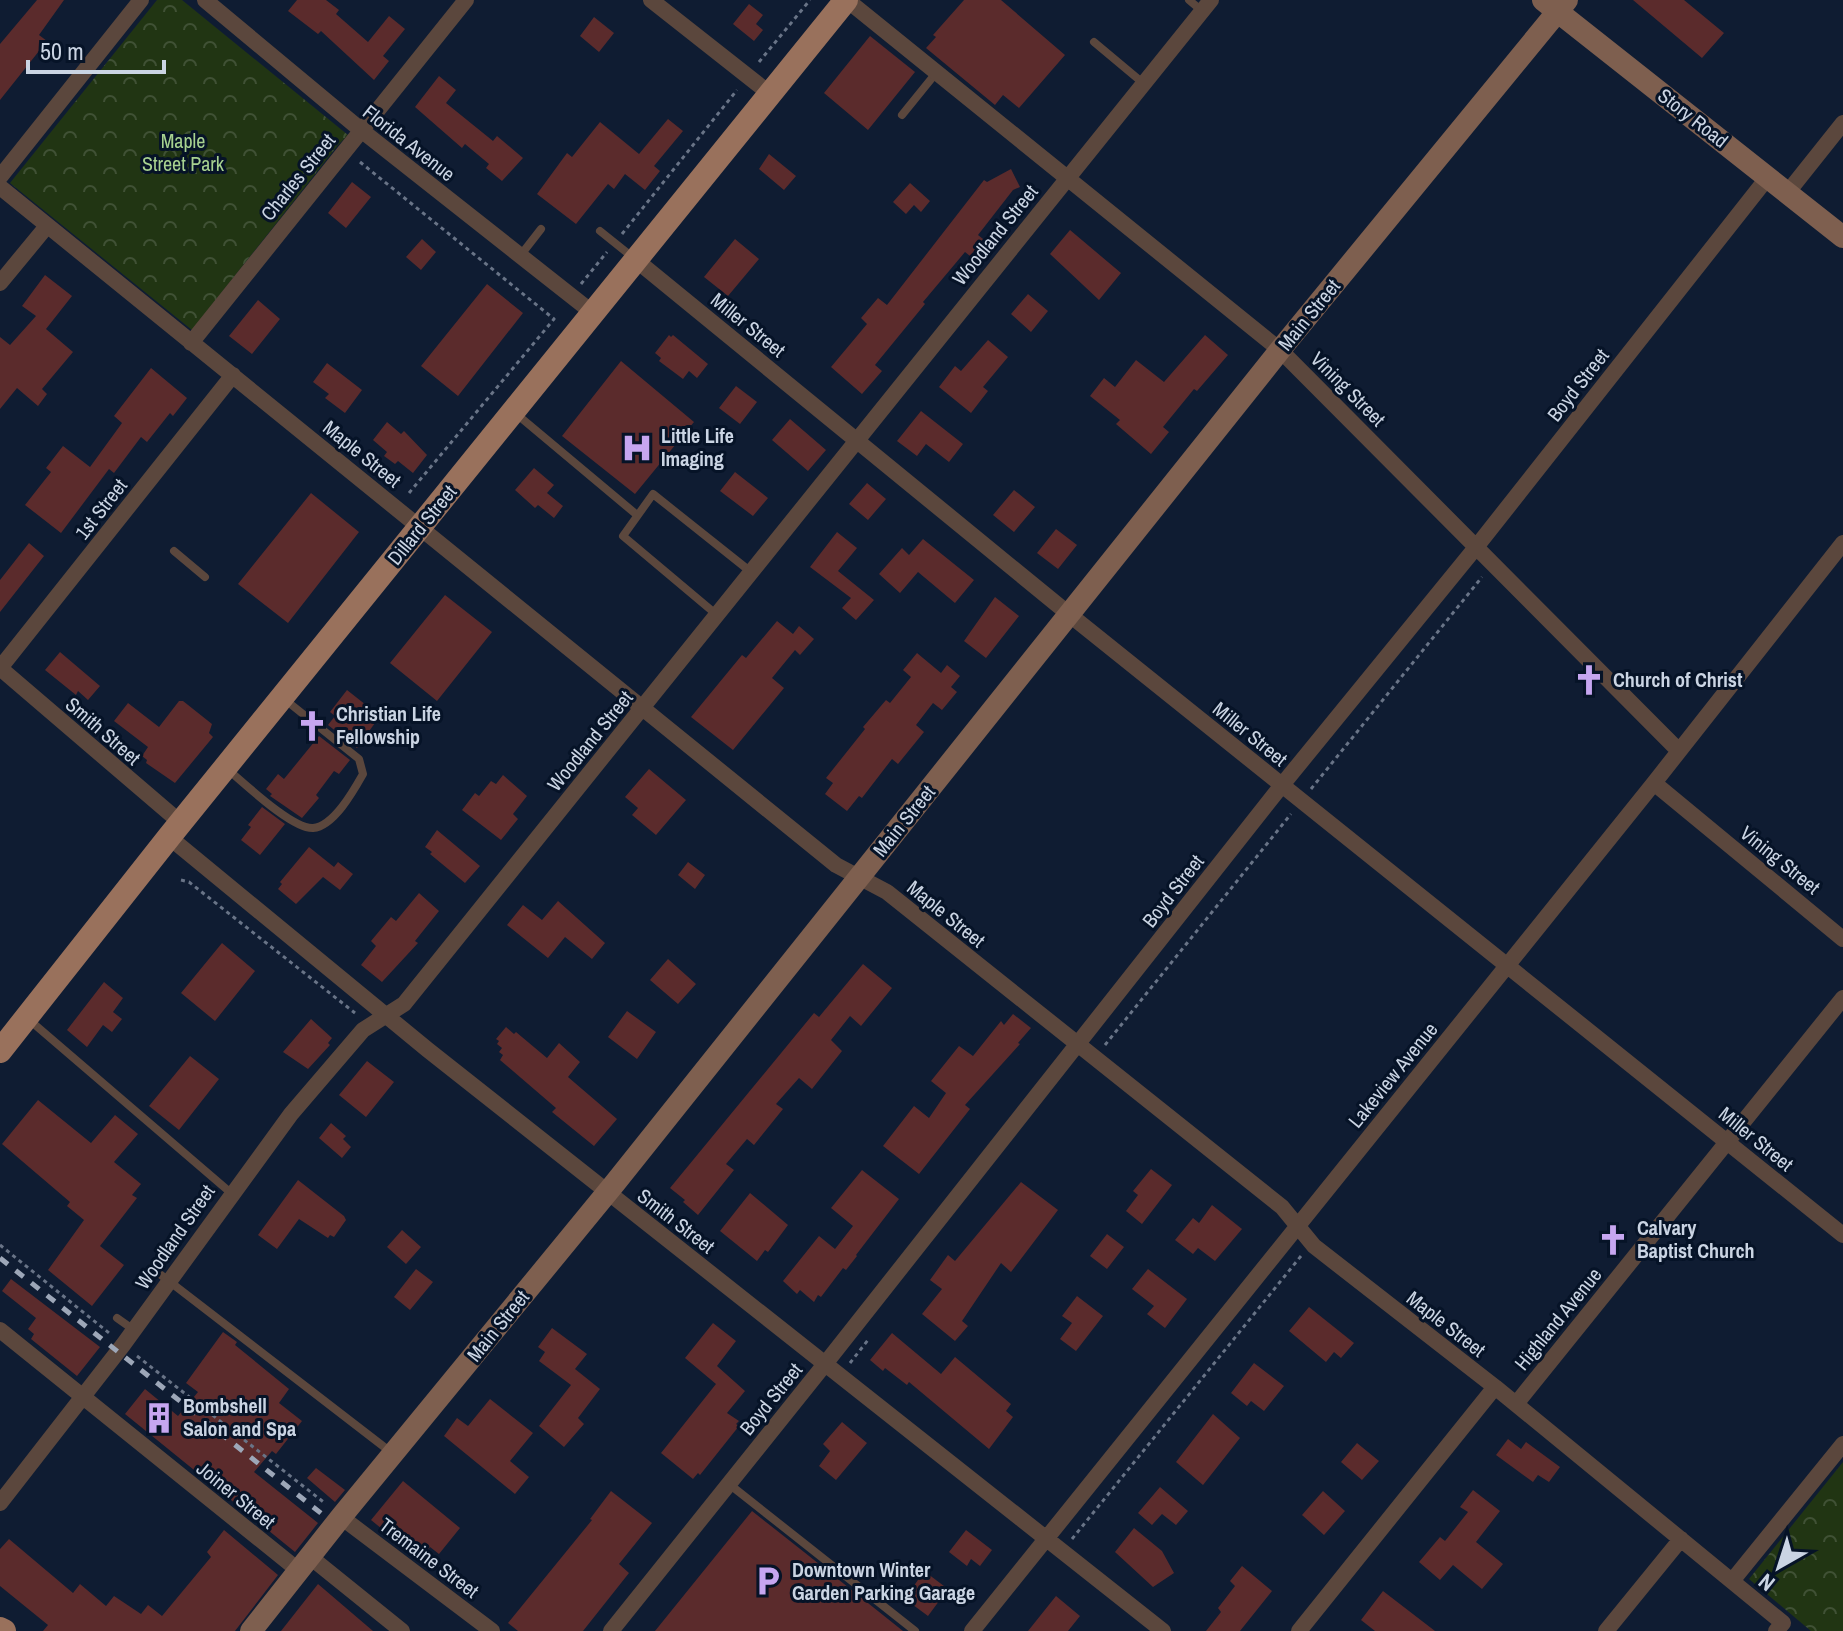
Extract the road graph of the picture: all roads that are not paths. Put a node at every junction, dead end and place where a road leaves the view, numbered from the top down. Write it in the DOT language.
graph roads {
  1 [pos="141,0"];
  2 [pos="205,0"];
  3 [pos="466,0"];
  4 [pos="651,0"];
  5 [pos="846,0"];
  6 [pos="1200,4"];
  7 [pos="1556,4"];
  8 [pos="1094,42"];
  9 [pos="936,73"];
  10 [pos="1143,83"];
  11 [pos="769,93"];
  12 [pos="902,115"];
  13 [pos="1843,123"];
  14 [pos="361,130"];
  15 [pos="0,177"];
  16 [pos="1768,177"];
  17 [pos="1065,179"];
  18 [pos="0,187"];
  19 [pos="1788,192"];
  20 [pos="47,226"];
  21 [pos="541,229"];
  22 [pos="600,231"];
  23 [pos="1843,237"];
  24 [pos="520,256"];
  25 [pos="636,260"];
  26 [pos="0,283"];
  27 [pos="593,313"];
  28 [pos="191,343"];
  29 [pos="1280,350"];
  30 [pos="233,375"];
  31 [pos="513,411"];
  32 [pos="856,440"];
  33 [pos="637,515"];
  34 [pos="420,527"];
  35 [pos="1843,543"];
  36 [pos="1477,546"];
  37 [pos="174,551"];
  38 [pos="751,572"];
  39 [pos="205,577"];
  40 [pos="717,615"];
  41 [pos="1070,615"];
  42 [pos="0,668"];
  43 [pos="283,698"];
  44 [pos="643,707"];
  45 [pos="1678,750"];
  46 [pos="226,768"];
  47 [pos="1654,783"];
  48 [pos="1282,785"];
  49 [pos="175,830"];
  50 [pos="859,877"];
  51 [pos="1843,939"];
  52 [pos="1507,964"];
  53 [pos="1843,998"];
  54 [pos="384,1016"];
  55 [pos="26,1018"];
  56 [pos="1078,1045"];
  57 [pos="0,1051"];
  58 [pos="1727,1141"];
  59 [pos="231,1193"];
  60 [pos="607,1193"];
  61 [pos="1298,1227"];
  62 [pos="1843,1235"];
  63 [pos="152,1268"];
  64 [pos="170,1280"];
  65 [pos="117,1318"];
  66 [pos="0,1330"];
  67 [pos="134,1330"];
  68 [pos="825,1364"];
  69 [pos="1495,1387"];
  70 [pos="82,1397"];
  71 [pos="1516,1404"];
  72 [pos="1843,1444"];
  73 [pos="393,1454"];
  74 [pos="729,1484"];
  75 [pos="0,1503"];
  76 [pos="341,1517"];
  77 [pos="1681,1539"];
  78 [pos="1047,1541"];
  79 [pos="304,1563"];
  80 [pos="1732,1581"];
  81 [pos="1779,1627"];
  82 [pos="251,1631"];
  83 [pos="402,1631"];
  84 [pos="492,1631"];
  85 [pos="611,1631"];
  86 [pos="915,1631"];
  87 [pos="972,1631"];
  88 [pos="1163,1631"];
  89 [pos="1299,1631"];
  90 [pos="1606,1631"];
  1 -- 15 [label="street"];
  2 -- 14 [label="street, Florida Avenue"];
  3 -- 14 [label="street, Charles Street"];
  4 -- 11 [label="street"];
  5 -- 9 [label="street, Vining Street"];
  5 -- 11 [label="main road, Dillard Street"];
  6 -- 10 [label="street, Woodland Street"];
  7 -- 16 [label="main road, Story Road"];
  7 -- 29 [label="main road, Main Street"];
  8 -- 10 [label="lane"];
  9 -- 12 [label="lane"];
  9 -- 17 [label="street, Vining Street"];
  10 -- 17 [label="street, Woodland Street"];
  11 -- 25 [label="main road, Dillard Street"];
  13 -- 19 [label="street"];
  14 -- 24 [label="street, Florida Avenue"];
  14 -- 28 [label="street, Charles Street"];
  16 -- 19 [label="main road, Story Road"];
  16 -- 36 [label="street, Boyd Street"];
  17 -- 29 [label="street, Vining Street"];
  17 -- 32 [label="street, Woodland Street"];
  18 -- 20 [label="street, Maple Street"];
  19 -- 23 [label="main road, Story Road"];
  20 -- 26 [label="street"];
  20 -- 28 [label="street, Maple Street"];
  21 -- 24 [label="lane"];
  22 -- 25 [label="lane"];
  24 -- 27 [label="street, Florida Avenue"];
  25 -- 27 [label="main road, Dillard Street"];
  25 -- 32 [label="street, Miller Street"];
  27 -- 31 [label="main road, Dillard Street"];
  28 -- 30 [label="street, Maple Street"];
  29 -- 36 [label="street, Vining Street"];
  29 -- 41 [label="main road, Main Street"];
  30 -- 34 [label="street, Maple Street"];
  30 -- 42 [label="street, 1st Street"];
  31 -- 33 [label="lane"];
  31 -- 34 [label="main road, Dillard Street"];
  32 -- 38 [label="street, Woodland Street"];
  32 -- 41 [label="street, Miller Street"];
  33 -- 38 [label="lane"];
  33 -- 40 [label="lane"];
  34 -- 43 [label="main road, Dillard Street"];
  34 -- 44 [label="street, Maple Street"];
  35 -- 45 [label="street, Lakeview Avenue"];
  36 -- 45 [label="street, Vining Street"];
  36 -- 48 [label="street, Boyd Street"];
  37 -- 39 [label="lane"];
  38 -- 40 [label="street, Woodland Street"];
  40 -- 44 [label="street, Woodland Street"];
  41 -- 48 [label="street, Miller Street"];
  41 -- 50 [label="main road, Main Street"];
  42 -- 49 [label="street, Smith Street"];
  43 -- 46 [label="main road, Dillard Street"];
  43 -- 46 [label="lane"];
  44 -- 50 [label="street, Maple Street"];
  44 -- 54 [label="street, Woodland Street"];
  45 -- 47 [label="street, Lakeview Avenue"];
  46 -- 49 [label="main road, Dillard Street"];
  47 -- 51 [label="street, Vining Street"];
  47 -- 52 [label="street, Lakeview Avenue"];
  48 -- 52 [label="street, Miller Street"];
  48 -- 56 [label="street, Boyd Street"];
  49 -- 54 [label="street, Smith Street"];
  49 -- 55 [label="main road, Dillard Street"];
  50 -- 56 [label="street, Maple Street"];
  50 -- 60 [label="main road, Main Street"];
  52 -- 58 [label="street, Miller Street"];
  52 -- 61 [label="street, Lakeview Avenue"];
  53 -- 58 [label="street, Highland Avenue"];
  54 -- 59 [label="street, Woodland Street"];
  54 -- 60 [label="street, Smith Street"];
  55 -- 57 [label="main road, Dillard Street"];
  55 -- 59 [label="lane"];
  56 -- 61 [label="street, Maple Street"];
  56 -- 68 [label="street, Boyd Street"];
  58 -- 62 [label="street, Miller Street"];
  58 -- 71 [label="street, Highland Avenue"];
  59 -- 64 [label="street, Woodland Street"];
  60 -- 68 [label="street, Smith Street"];
  60 -- 73 [label="main road, Main Street"];
  61 -- 69 [label="street, Maple Street"];
  61 -- 78 [label="street, Lakeview Avenue"];
  63 -- 64 [label="lane"];
  64 -- 67 [label="street, Woodland Street"];
  64 -- 73 [label="lane"];
  65 -- 67 [label="lane"];
  66 -- 70 [label="street, Joiner Street"];
  67 -- 70 [label="street, Woodland Street"];
  68 -- 74 [label="street, Boyd Street"];
  68 -- 78 [label="street, Smith Street"];
  69 -- 71 [label="street, Maple Street"];
  69 -- 89 [label="street, Highland Avenue"];
  70 -- 75 [label="street, Woodland Street"];
  70 -- 79 [label="street, Joiner Street"];
  71 -- 77 [label="street, Maple Street"];
  72 -- 80 [label="street"];
  73 -- 76 [label="main road, Main Street"];
  74 -- 85 [label="street, Boyd Street"];
  74 -- 86 [label="lane"];
  76 -- 79 [label="main road, Main Street"];
  76 -- 84 [label="street, Tremaine Street"];
  77 -- 80 [label="street, Maple Street"];
  77 -- 90 [label="street"];
  78 -- 87 [label="street, Lakeview Avenue"];
  78 -- 88 [label="street, Smith Street"];
  79 -- 82 [label="main road, Main Street"];
  79 -- 83 [label="street, Joiner Street"];
  80 -- 81 [label="street, Maple Street"];
}
